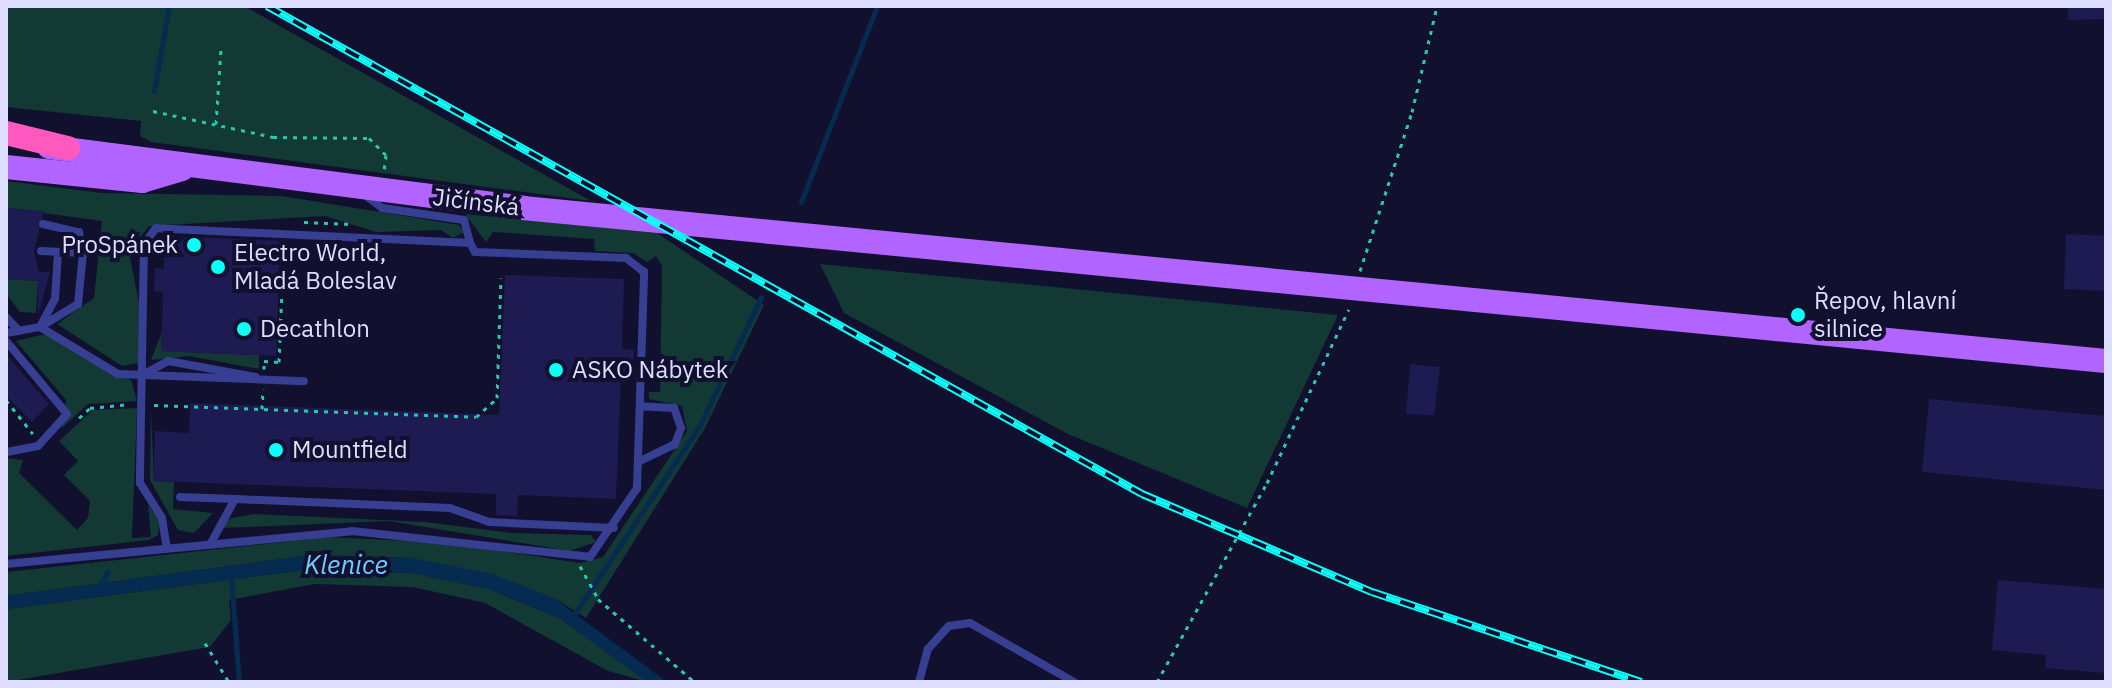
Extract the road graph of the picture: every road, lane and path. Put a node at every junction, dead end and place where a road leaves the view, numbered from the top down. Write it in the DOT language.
graph roads {
  1 [pos="1437,6"];
  2 [pos="221,48"];
  3 [pos="153,111"];
  4 [pos="216,124"];
  5 [pos="6,133"];
  6 [pos="6,143"];
  7 [pos="68,148"];
  8 [pos="6,167"];
  9 [pos="182,169"];
  10 [pos="354,187"];
  11 [pos="382,190"];
  12 [pos="297,222"];
  13 [pos="43,224"];
  14 [pos="351,224"];
  15 [pos="284,240"];
  16 [pos="470,243"];
  17 [pos="41,251"];
  18 [pos="58,252"];
  19 [pos="83,253"];
  20 [pos="501,278"];
  21 [pos="1353,290"];
  22 [pos="6,317"];
  23 [pos="40,327"];
  24 [pos="19,331"];
  25 [pos="6,333"];
  26 [pos="6,341"];
  27 [pos="2106,361"];
  28 [pos="144,376"];
  29 [pos="263,379"];
  30 [pos="304,381"];
  31 [pos="6,400"];
  32 [pos="143,404"];
  33 [pos="641,406"];
  34 [pos="262,409"];
  35 [pos="71,426"];
  36 [pos="38,446"];
  37 [pos="6,452"];
  38 [pos="638,462"];
  39 [pos="180,497"];
  40 [pos="235,499"];
  41 [pos="614,528"];
  42 [pos="211,543"];
  43 [pos="167,548"];
  44 [pos="579,559"];
  45 [pos="6,564"];
  46 [pos="205,643"];
  47 [pos="229,682"];
  48 [pos="695,682"];
  49 [pos="919,682"];
  50 [pos="1074,682"];
  51 [pos="1157,682"];
  1 -- 21 [label="path"];
  2 -- 4 [label="path"];
  3 -- 4 [label="path"];
  4 -- 11 [label="path"];
  5 -- 7 [label="highway"];
  6 -- 7 [label="main road, Jičínská"];
  7 -- 9 [label="main road, Jičínská"];
  8 -- 9 [label="main road, Jičínská"];
  9 -- 10 [label="main road, Jičínská"];
  10 -- 11 [label="main road, Jičínská"];
  10 -- 16 [label="lane"];
  11 -- 21 [label="main road, Jičínská"];
  12 -- 14 [label="path"];
  13 -- 19 [label="lane"];
  15 -- 29 [label="path"];
  16 -- 28 [label="lane"];
  16 -- 33 [label="lane"];
  17 -- 18 [label="lane"];
  18 -- 19 [label="lane"];
  18 -- 23 [label="lane"];
  19 -- 23 [label="lane"];
  20 -- 34 [label="path"];
  21 -- 27 [label="main road, Jičínská"];
  21 -- 51 [label="path"];
  22 -- 24 [label="lane"];
  23 -- 24 [label="lane"];
  23 -- 28 [label="lane"];
  24 -- 25 [label="lane"];
  26 -- 36 [label="lane"];
  28 -- 29 [label="lane"];
  28 -- 29 [label="lane"];
  28 -- 32 [label="lane"];
  29 -- 30 [label="lane"];
  29 -- 34 [label="path"];
  31 -- 36 [label="path"];
  32 -- 34 [label="path"];
  32 -- 35 [label="path"];
  32 -- 43 [label="lane"];
  33 -- 38 [label="lane"];
  33 -- 38 [label="lane"];
  36 -- 37 [label="lane"];
  38 -- 41 [label="lane"];
  39 -- 40 [label="lane"];
  40 -- 41 [label="lane"];
  40 -- 42 [label="lane"];
  41 -- 44 [label="lane"];
  42 -- 43 [label="lane"];
  42 -- 44 [label="lane"];
  43 -- 45 [label="lane"];
  44 -- 48 [label="path"];
  46 -- 47 [label="path"];
  49 -- 50 [label="lane"];
}
